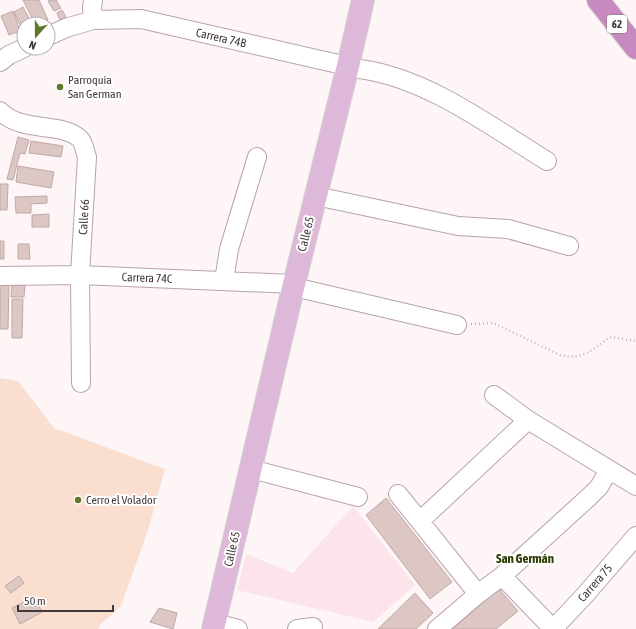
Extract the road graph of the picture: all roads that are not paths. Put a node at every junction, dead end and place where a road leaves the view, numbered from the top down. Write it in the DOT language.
graph roads {
  1 [pos="93,0"];
  2 [pos="363,0"];
  3 [pos="598,0"];
  4 [pos="93,20"];
  5 [pos="56,32"];
  6 [pos="636,48"];
  7 [pos="16,52"];
  8 [pos="0,62"];
  9 [pos="348,66"];
  10 [pos="0,111"];
  11 [pos="257,157"];
  12 [pos="547,161"];
  13 [pos="316,196"];
  14 [pos="569,246"];
  15 [pos="80,275"];
  16 [pos="0,276"];
  17 [pos="224,281"];
  18 [pos="294,286"];
  19 [pos="457,325"];
  20 [pos="81,383"];
  21 [pos="494,395"];
  22 [pos="528,420"];
  23 [pos="251,469"];
  24 [pos="609,470"];
  25 [pos="636,486"];
  26 [pos="398,494"];
  27 [pos="358,497"];
  28 [pos="420,521"];
  29 [pos="636,536"];
  30 [pos="502,576"];
  31 [pos="478,594"];
  32 [pos="214,626"];
  33 [pos="238,629"];
  34 [pos="436,629"];
  35 [pos="553,629"];
  1 -- 4 [label="street"];
  2 -- 9 [label="main road, Calle 65"];
  3 -- 6 [label="highway, 62"];
  4 -- 5 [label="street, Carrera 74B"];
  4 -- 9 [label="street, Carrera 74B"];
  7 -- 8 [label="street"];
  9 -- 12 [label="street, Carrera 74B"];
  9 -- 13 [label="main road, Calle 65"];
  10 -- 15 [label="street, Calle 66"];
  11 -- 17 [label="street"];
  13 -- 14 [label="street"];
  13 -- 18 [label="main road, Calle 65"];
  15 -- 16 [label="street, Carrera 74C"];
  15 -- 17 [label="street, Carrera 74C"];
  15 -- 20 [label="street, Calle 66"];
  17 -- 18 [label="street, Carrera 74C"];
  18 -- 19 [label="street, Carrera 74C"];
  18 -- 23 [label="main road, Calle 65"];
  21 -- 22 [label="street"];
  22 -- 24 [label="street"];
  22 -- 28 [label="street"];
  23 -- 27 [label="street"];
  23 -- 32 [label="main road, Calle 65"];
  24 -- 25 [label="street"];
  24 -- 30 [label="street"];
  26 -- 28 [label="street"];
  28 -- 31 [label="street"];
  29 -- 35 [label="street, Carrera 75"];
  30 -- 31 [label="street"];
  30 -- 35 [label="street"];
  31 -- 34 [label="street"];
  32 -- 33 [label="street"];
}
